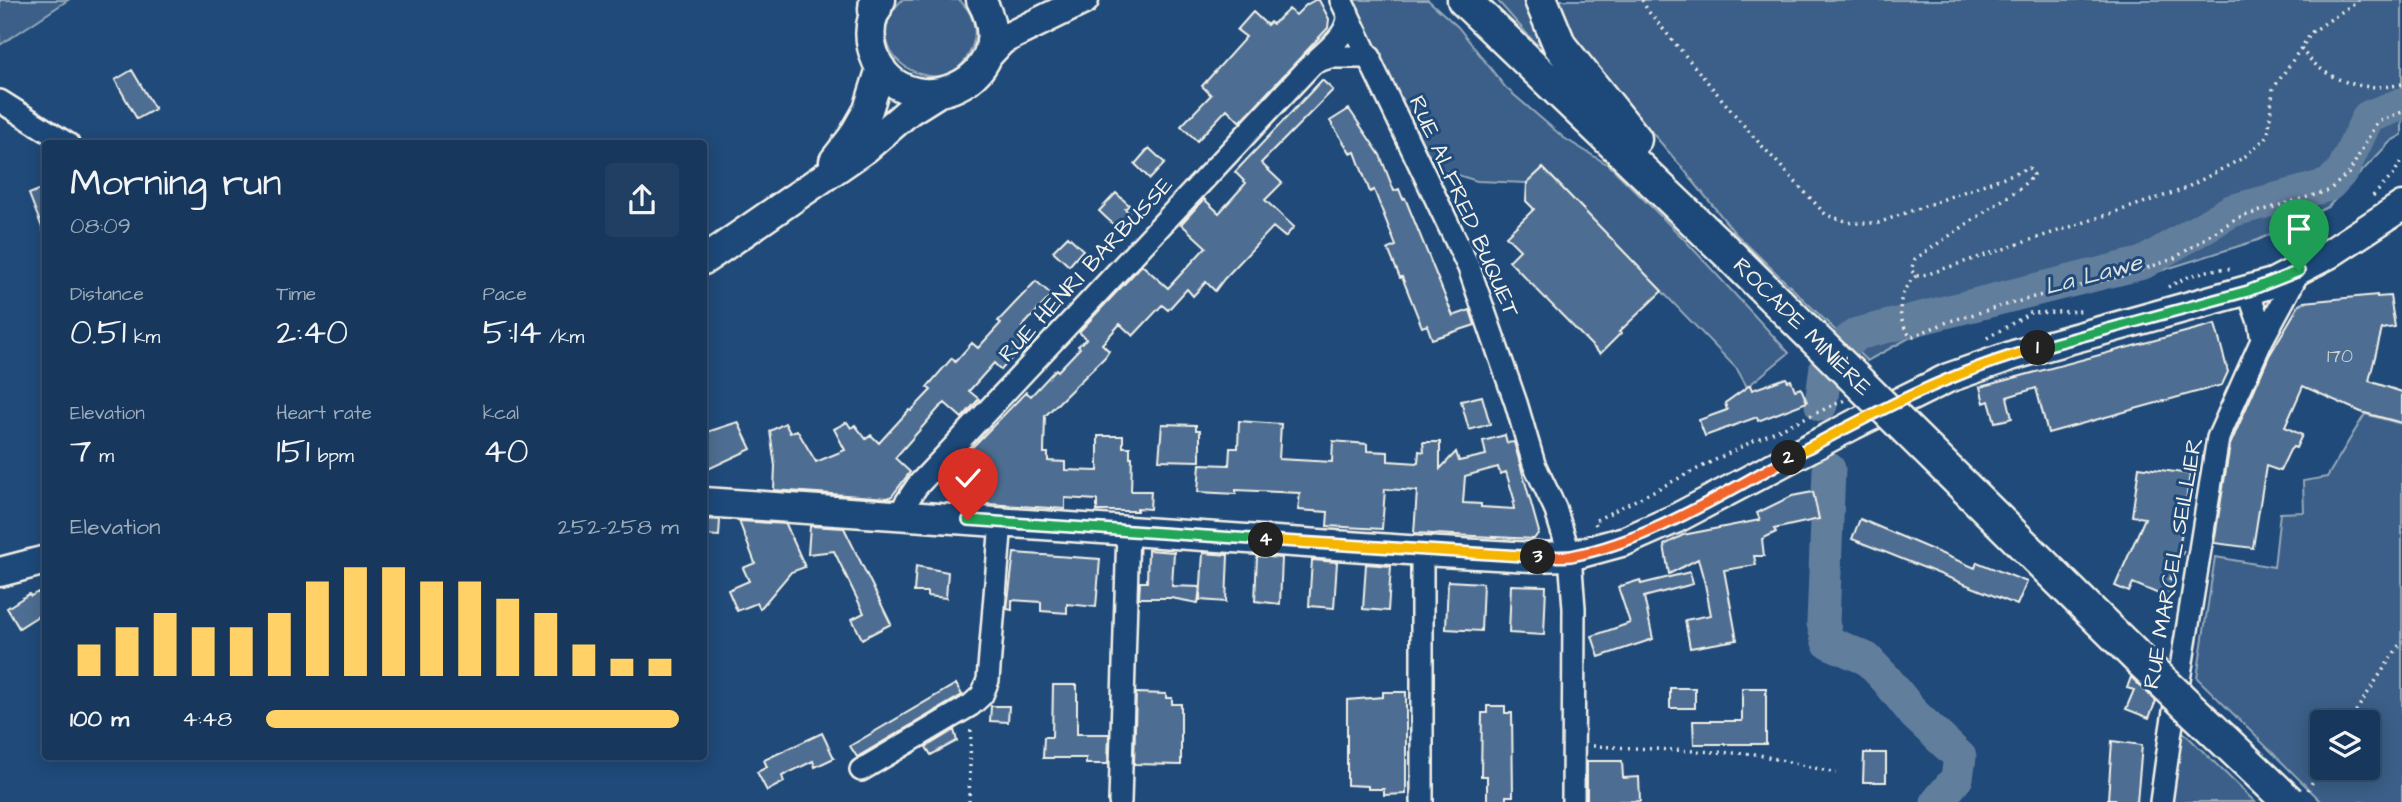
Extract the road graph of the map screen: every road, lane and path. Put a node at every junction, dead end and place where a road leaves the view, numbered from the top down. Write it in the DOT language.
graph roads {
  1 [pos="981,0"];
  2 [pos="1084,0"];
  3 [pos="1464,0"];
  4 [pos="1541,0"];
  5 [pos="1642,0"];
  6 [pos="2358,0"];
  7 [pos="877,3"];
  8 [pos="1345,7"];
  9 [pos="2301,48"];
  10 [pos="988,55"];
  11 [pos="1370,57"];
  12 [pos="1313,63"];
  13 [pos="881,68"];
  14 [pos="2402,84"];
  15 [pos="936,94"];
  16 [pos="0,101"];
  17 [pos="2402,112"];
  18 [pos="62,140"];
  19 [pos="818,181"];
  20 [pos="2402,206"];
  21 [pos="1732,257"];
  22 [pos="707,258"];
  23 [pos="2299,271"];
  24 [pos="1916,276"];
  25 [pos="2248,291"];
  26 [pos="2262,340"];
  27 [pos="707,502"];
  28 [pos="903,516"];
  29 [pos="1001,522"];
  30 [pos="1128,530"];
  31 [pos="1422,551"];
  32 [pos="1570,556"];
  33 [pos="42,561"];
  34 [pos="0,572"];
  35 [pos="2402,640"];
  36 [pos="971,705"];
  37 [pos="2356,710"];
  38 [pos="1573,748"];
  39 [pos="861,770"];
  40 [pos="1836,773"];
  41 [pos="2310,780"];
  42 [pos="2298,797"];
  43 [pos="969,802"];
  44 [pos="1120,802"];
  45 [pos="1422,802"];
  46 [pos="1573,802"];
  47 [pos="2161,802"];
  1 -- 10 [label="main road"];
  2 -- 10 [label="main road"];
  3 -- 21 [label="highway, ROCADE MINIÈRE"];
  4 -- 21 [label="highway"];
  5 -- 24 [label="path"];
  6 -- 9 [label="path"];
  7 -- 13 [label="main road"];
  8 -- 11 [label="street, RUE ALFRED BUQUET"];
  8 -- 12 [label="street, RUE HENRI BARBUSSE"];
  9 -- 14 [label="path"];
  9 -- 24 [label="path"];
  10 -- 15 [label="main road"];
  11 -- 12 [label="street"];
  11 -- 32 [label="street, RUE ALFRED BUQUET"];
  12 -- 28 [label="street, RUE HENRI BARBUSSE"];
  13 -- 15 [label="main road"];
  13 -- 19 [label="main road"];
  15 -- 19 [label="main road"];
  16 -- 18 [label="street"];
  17 -- 24 [label="path"];
  19 -- 22 [label="main road"];
  20 -- 23 [label="main road"];
  21 -- 42 [label="highway, ROCADE MINIÈRE, bridge"];
  23 -- 25 [label="main road"];
  23 -- 26 [label="street, RUE MARCEL SEILLIER"];
  25 -- 26 [label="street"];
  25 -- 32 [label="main road"];
  26 -- 47 [label="street, RUE MARCEL SEILLIER"];
  27 -- 28 [label="main road"];
  28 -- 29 [label="main road"];
  29 -- 30 [label="main road"];
  29 -- 36 [label="street"];
  30 -- 31 [label="main road"];
  30 -- 44 [label="street"];
  31 -- 32 [label="main road"];
  31 -- 45 [label="street"];
  32 -- 38 [label="street, RUE ALFRED BUQUET"];
  33 -- 34 [label="main road"];
  35 -- 37 [label="path"];
  36 -- 39 [label="street"];
  36 -- 43 [label="path"];
  38 -- 40 [label="path"];
  38 -- 46 [label="street, RUE ALFRED BUQUET"];
  41 -- 42 [label="path"];
}
